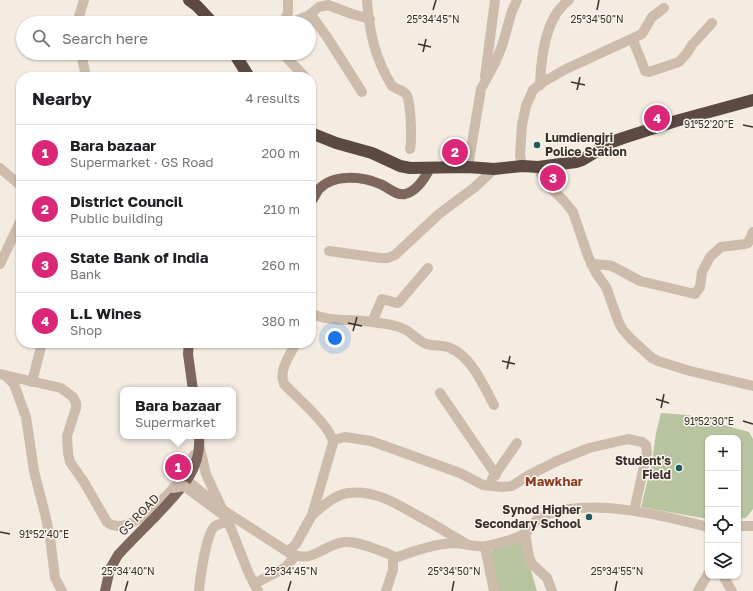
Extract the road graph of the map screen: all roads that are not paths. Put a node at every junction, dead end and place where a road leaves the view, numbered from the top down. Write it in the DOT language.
graph roads {
  1 [pos="84,0"];
  2 [pos="189,0"];
  3 [pos="288,0"];
  4 [pos="368,0"];
  5 [pos="495,0"];
  6 [pos="517,0"];
  7 [pos="570,0"];
  8 [pos="664,8"];
  9 [pos="79,16"];
  10 [pos="206,16"];
  11 [pos="286,16"];
  12 [pos="308,16"];
  13 [pos="370,19"];
  14 [pos="316,22"];
  15 [pos="712,23"];
  16 [pos="632,40"];
  17 [pos="82,60"];
  18 [pos="238,60"];
  19 [pos="289,60"];
  20 [pos="85,72"];
  21 [pos="246,72"];
  22 [pos="300,72"];
  23 [pos="484,83"];
  24 [pos="540,85"];
  25 [pos="362,92"];
  26 [pos="753,100"];
  27 [pos="316,135"];
  28 [pos="410,148"];
  29 [pos="522,166"];
  30 [pos="468,167"];
  31 [pos="538,167"];
  32 [pos="0,168"];
  33 [pos="430,168"];
  34 [pos="494,169"];
  35 [pos="16,182"];
  36 [pos="316,194"];
  37 [pos="16,230"];
  38 [pos="753,232"];
  39 [pos="329,251"];
  40 [pos="0,264"];
  41 [pos="591,264"];
  42 [pos="428,268"];
  43 [pos="316,316"];
  44 [pos="372,322"];
  45 [pos="41,348"];
  46 [pos="189,348"];
  47 [pos="294,348"];
  48 [pos="3,375"];
  49 [pos="32,382"];
  50 [pos="753,386"];
  51 [pos="193,387"];
  52 [pos="440,393"];
  53 [pos="494,405"];
  54 [pos="199,440"];
  55 [pos="333,440"];
  56 [pos="517,443"];
  57 [pos="496,474"];
  58 [pos="186,483"];
  59 [pos="488,486"];
  60 [pos="173,488"];
  61 [pos="634,511"];
  62 [pos="312,515"];
  63 [pos="226,517"];
  64 [pos="705,526"];
  65 [pos="741,526"];
  66 [pos="753,526"];
  67 [pos="525,533"];
  68 [pos="468,544"];
  69 [pos="485,547"];
  70 [pos="291,554"];
  71 [pos="394,556"];
  72 [pos="705,579"];
  73 [pos="725,579"];
  74 [pos="256,588"];
  75 [pos="62,591"];
  76 [pos="105,591"];
  77 [pos="199,591"];
  78 [pos="386,591"];
  79 [pos="494,591"];
  80 [pos="552,591"];
  81 [pos="698,591"];
  82 [pos="732,591"];
  1 -- 9 [label="street"];
  2 -- 10 [label="highway"];
  3 -- 11 [label="street"];
  4 -- 13 [label="street"];
  5 -- 23 [label="street"];
  6 -- 23 [label="street"];
  7 -- 24 [label="street"];
  8 -- 16 [label="street"];
  12 -- 13 [label="street"];
  13 -- 28 [label="street"];
  14 -- 25 [label="street"];
  15 -- 16 [label="street"];
  16 -- 24 [label="street"];
  17 -- 20 [label="street"];
  18 -- 21 [label="highway"];
  19 -- 22 [label="street"];
  23 -- 30 [label="street"];
  24 -- 29 [label="street"];
  26 -- 31 [label="highway"];
  27 -- 33 [label="highway"];
  29 -- 31 [label="highway"];
  29 -- 34 [label="highway"];
  30 -- 33 [label="highway"];
  30 -- 34 [label="highway"];
  31 -- 41 [label="street"];
  32 -- 35 [label="street"];
  33 -- 36 [label="main road"];
  34 -- 39 [label="street"];
  37 -- 40 [label="street"];
  38 -- 41 [label="street"];
  41 -- 50 [label="street"];
  42 -- 44 [label="street"];
  43 -- 44 [label="street"];
  44 -- 53 [label="street"];
  45 -- 49 [label="street"];
  46 -- 51 [label="main road"];
  47 -- 55 [label="street"];
  48 -- 49 [label="street"];
  48 -- 75 [label="street"];
  49 -- 60 [label="street"];
  52 -- 57 [label="street"];
  54 -- 58 [label="main road, GS ROAD"];
  54 -- 60 [label="street"];
  54 -- 63 [label="street"];
  55 -- 59 [label="street"];
  55 -- 62 [label="street"];
  56 -- 57 [label="street"];
  57 -- 59 [label="street"];
  58 -- 60 [label="street, bridge"];
  58 -- 63 [label="street, bridge"];
  58 -- 76 [label="main road, GS ROAD"];
  59 -- 61 [label="street"];
  61 -- 64 [label="street"];
  61 -- 67 [label="street"];
  62 -- 68 [label="street"];
  62 -- 70 [label="street"];
  63 -- 70 [label="street"];
  63 -- 74 [label="street"];
  63 -- 77 [label="street"];
  65 -- 66 [label="street"];
  67 -- 69 [label="street"];
  67 -- 80 [label="street"];
  68 -- 69 [label="street"];
  68 -- 71 [label="street"];
  69 -- 79 [label="street"];
  70 -- 71 [label="street"];
  70 -- 74 [label="street"];
  71 -- 78 [label="street"];
  72 -- 81 [label="street"];
  73 -- 82 [label="street"];
}
